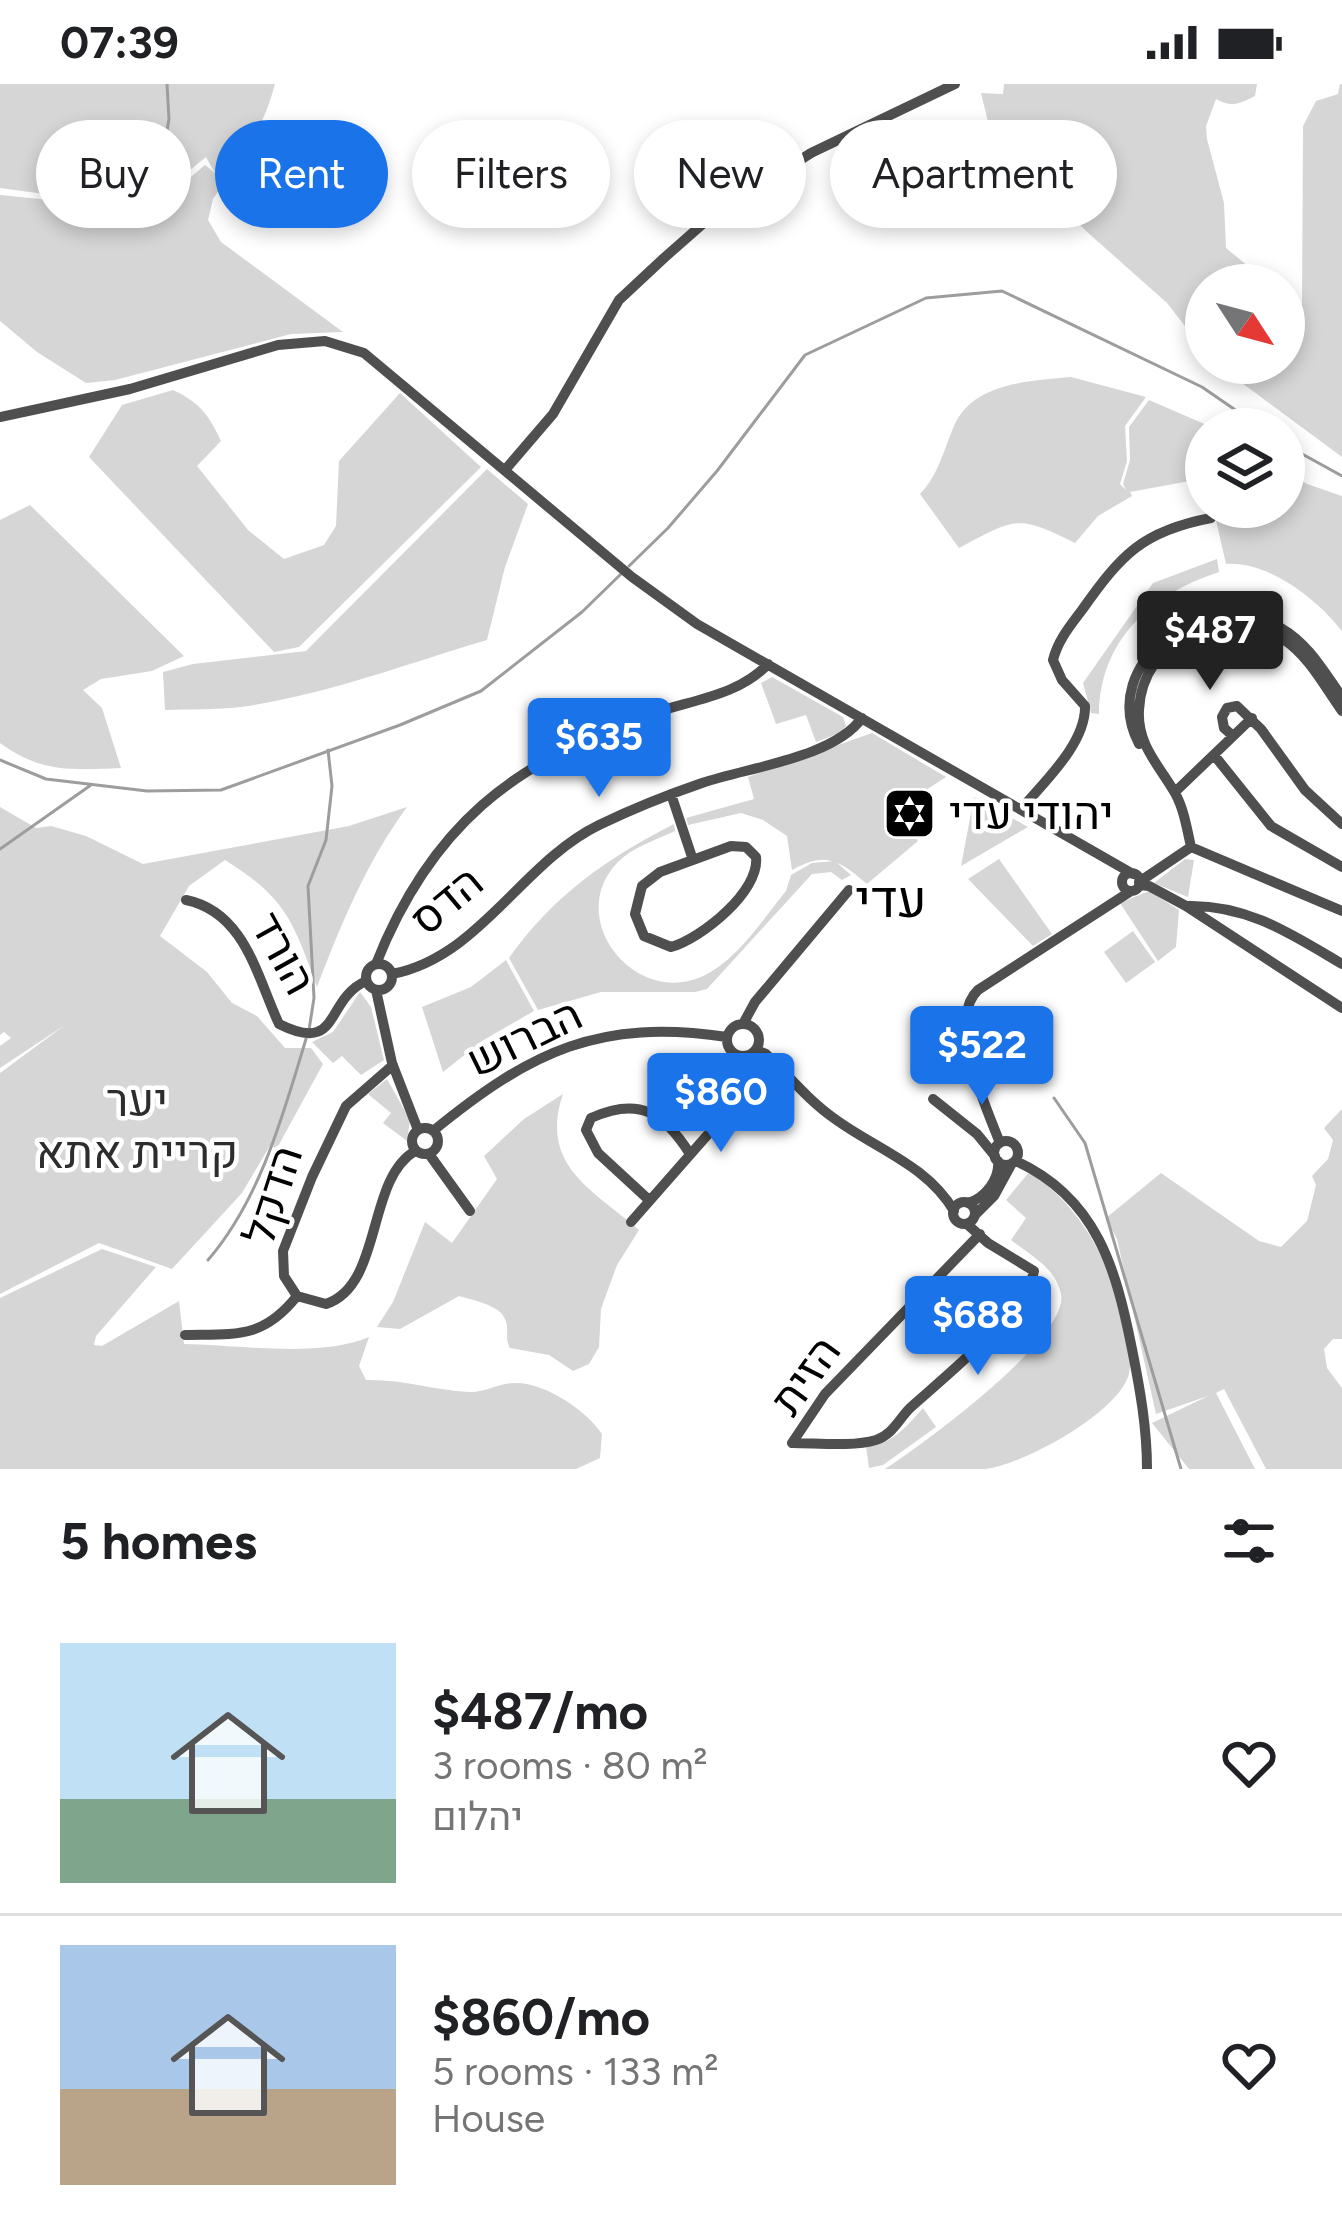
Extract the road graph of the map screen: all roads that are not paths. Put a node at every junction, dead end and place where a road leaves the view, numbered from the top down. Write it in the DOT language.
graph roads {
  1 [pos="955,84"];
  2 [pos="0,416"];
  3 [pos="505,470"];
  4 [pos="1185,524"];
  5 [pos="768,664"];
  6 [pos="1342,697"];
  7 [pos="1342,711"];
  8 [pos="862,718"];
  9 [pos="1252,718"];
  10 [pos="1233,736"];
  11 [pos="1214,755"];
  12 [pos="1152,761"];
  13 [pos="1175,792"];
  14 [pos="671,794"];
  15 [pos="1022,808"];
  16 [pos="1342,824"];
  17 [pos="1191,847"];
  18 [pos="693,860"];
  19 [pos="1342,867"];
  20 [pos="1134,881"];
  21 [pos="849,890"];
  22 [pos="186,900"];
  23 [pos="1186,906"];
  24 [pos="1342,911"];
  25 [pos="376,964"];
  26 [pos="1342,964"];
  27 [pos="392,974"];
  28 [pos="371,986"];
  29 [pos="1342,1008"];
  30 [pos="743,1024"];
  31 [pos="727,1037"];
  32 [pos="756,1051"];
  33 [pos="734,1054"];
  34 [pos="393,1066"];
  35 [pos="933,1099"];
  36 [pos="418,1130"];
  37 [pos="434,1131"];
  38 [pos="1000,1143"];
  39 [pos="415,1150"];
  40 [pos="429,1154"];
  41 [pos="690,1154"];
  42 [pos="996,1158"];
  43 [pos="1014,1162"];
  44 [pos="650,1200"];
  45 [pos="967,1203"];
  46 [pos="470,1210"];
  47 [pos="954,1211"];
  48 [pos="971,1219"];
  49 [pos="631,1222"];
  50 [pos="980,1234"];
  51 [pos="297,1296"];
  52 [pos="185,1335"];
  53 [pos="1147,1469"];
  1 -- 3 [label="street"];
  2 -- 3 [label="street"];
  3 -- 5 [label="street"];
  4 -- 15 [label="street"];
  5 -- 8 [label="street"];
  5 -- 25 [label="street"];
  6 -- 12 [label="street"];
  7 -- 12 [label="street"];
  8 -- 14 [label="street, הדס"];
  8 -- 15 [label="street"];
  9 -- 10 [label="street"];
  9 -- 10 [label="street"];
  9 -- 16 [label="street"];
  10 -- 11 [label="street"];
  11 -- 13 [label="street"];
  11 -- 19 [label="street"];
  12 -- 13 [label="street"];
  13 -- 17 [label="street"];
  14 -- 18 [label="street"];
  14 -- 27 [label="street, הדס"];
  15 -- 20 [label="street"];
  17 -- 20 [label="street"];
  17 -- 24 [label="street"];
  18 -- 18 [label="street"];
  20 -- 23 [label="street"];
  20 -- 38 [label="street"];
  21 -- 30 [label="street"];
  22 -- 28 [label="street, הורד"];
  23 -- 26 [label="street"];
  23 -- 29 [label="street"];
  25 -- 27 [label="street"];
  25 -- 28 [label="street"];
  27 -- 28 [label="street"];
  28 -- 34 [label="street"];
  30 -- 31 [label="street"];
  30 -- 32 [label="street"];
  31 -- 33 [label="street"];
  31 -- 37 [label="street, הברוש"];
  32 -- 33 [label="street"];
  32 -- 47 [label="street"];
  33 -- 41 [label="street"];
  34 -- 36 [label="street"];
  34 -- 51 [label="street, הדקל"];
  35 -- 42 [label="street"];
  36 -- 37 [label="street"];
  36 -- 39 [label="street"];
  37 -- 40 [label="street"];
  38 -- 42 [label="street"];
  38 -- 43 [label="street"];
  39 -- 40 [label="street"];
  39 -- 51 [label="street, הדקל"];
  40 -- 46 [label="street"];
  41 -- 44 [label="street"];
  41 -- 44 [label="street"];
  42 -- 43 [label="street"];
  42 -- 45 [label="street"];
  43 -- 48 [label="street"];
  43 -- 53 [label="street"];
  44 -- 49 [label="street"];
  45 -- 47 [label="street"];
  45 -- 48 [label="street"];
  47 -- 48 [label="street"];
  48 -- 50 [label="street, הזית"];
  50 -- 50 [label="street, הזית"];
  51 -- 52 [label="street, הדקל"];
}
